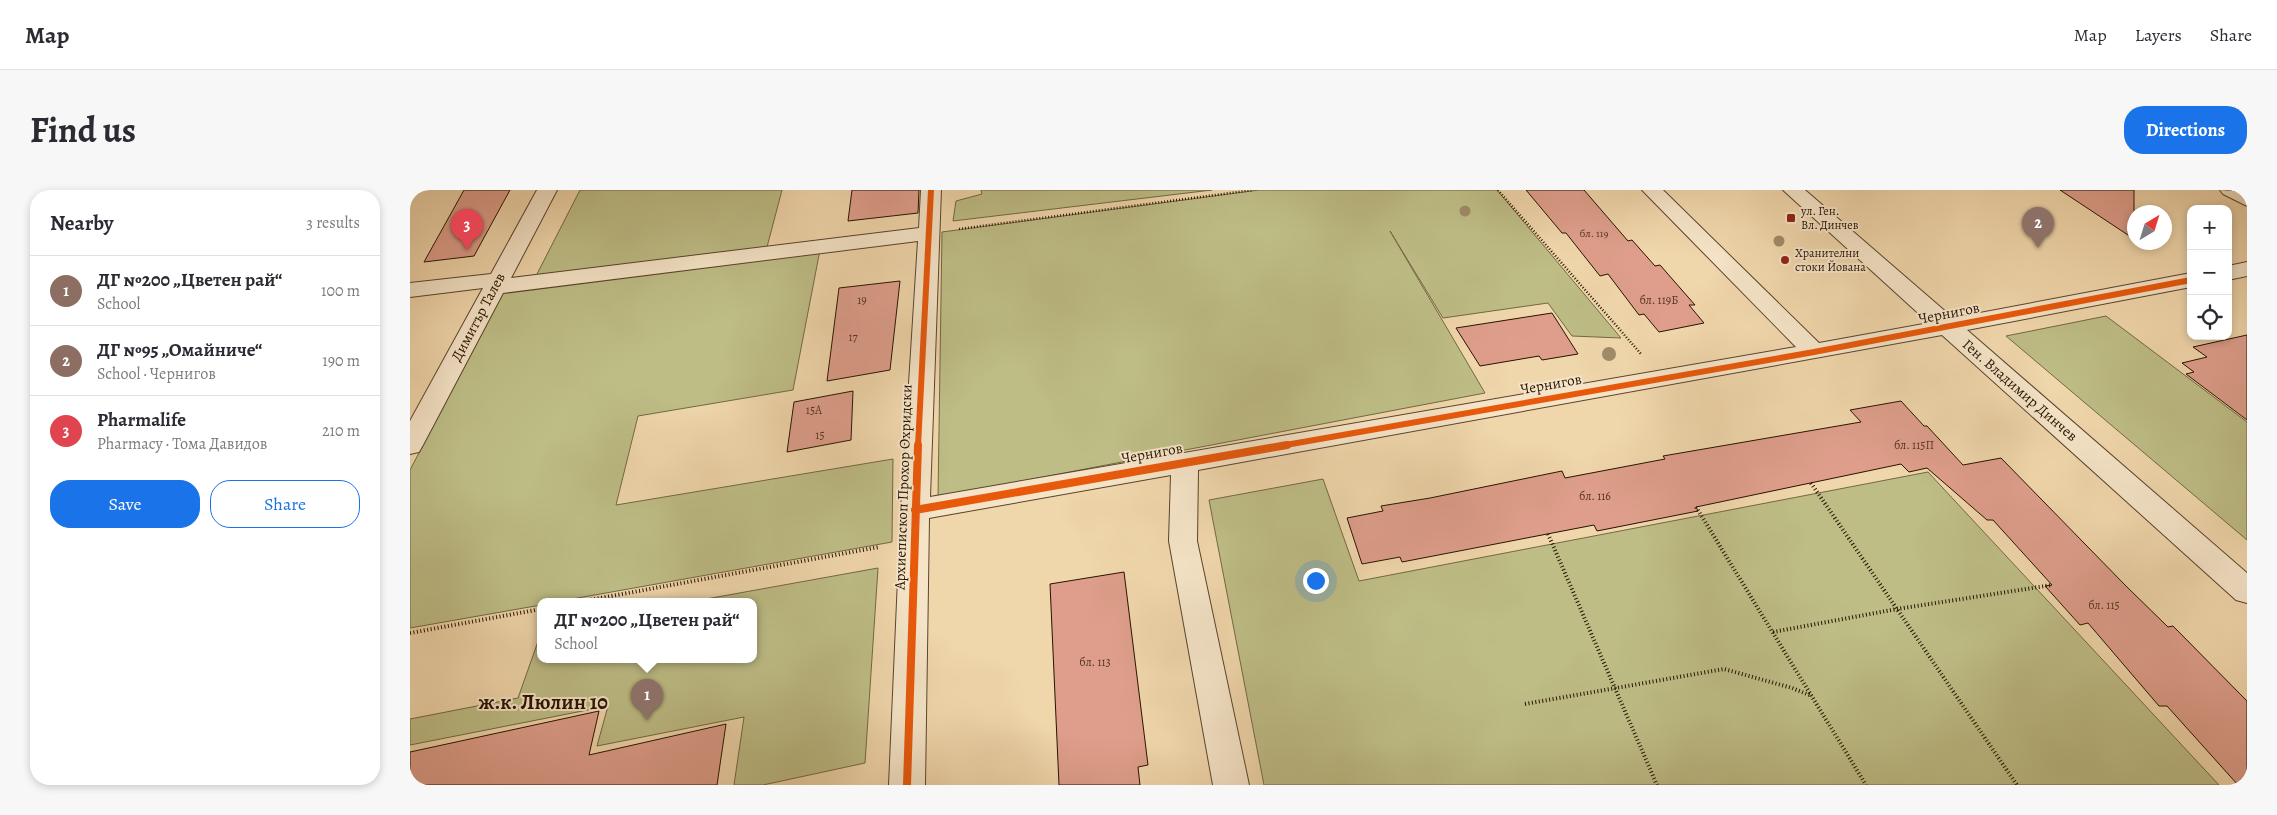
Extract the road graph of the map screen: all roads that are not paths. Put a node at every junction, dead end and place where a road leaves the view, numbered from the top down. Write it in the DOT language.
graph roads {
  1 [pos="546,190"];
  2 [pos="931,190"];
  3 [pos="1652,190"];
  4 [pos="1793,190"];
  5 [pos="2230,190"];
  6 [pos="2247,200"];
  7 [pos="929,232"];
  8 [pos="2247,269"];
  9 [pos="2232,272"];
  10 [pos="2187,281"];
  11 [pos="497,283"];
  12 [pos="410,290"];
  13 [pos="1949,327"];
  14 [pos="1814,352"];
  15 [pos="410,445"];
  16 [pos="1185,461"];
  17 [pos="915,510"];
  18 [pos="2247,591"];
  19 [pos="907,785"];
  20 [pos="1231,785"];
  1 -- 11 [label="street, Димитър Талев"];
  2 -- 7 [label="street, Архиепископ Прохор Охридски"];
  3 -- 14 [label="street"];
  4 -- 13 [label="street, Ген. Владимир Динчев"];
  5 -- 6 [label="street"];
  7 -- 11 [label="street"];
  7 -- 17 [label="street, Архиепископ Прохор Охридски"];
  8 -- 9 [label="street"];
  10 -- 13 [label="street, Чернигов"];
  11 -- 12 [label="street"];
  11 -- 15 [label="street, Димитър Талев"];
  13 -- 14 [label="street, Чернигов"];
  13 -- 18 [label="street, Ген. Владимир Динчев"];
  14 -- 16 [label="street, Чернигов"];
  16 -- 17 [label="street, Чернигов"];
  16 -- 20 [label="street"];
  17 -- 19 [label="street, Архиепископ Прохор Охридски"];
}
